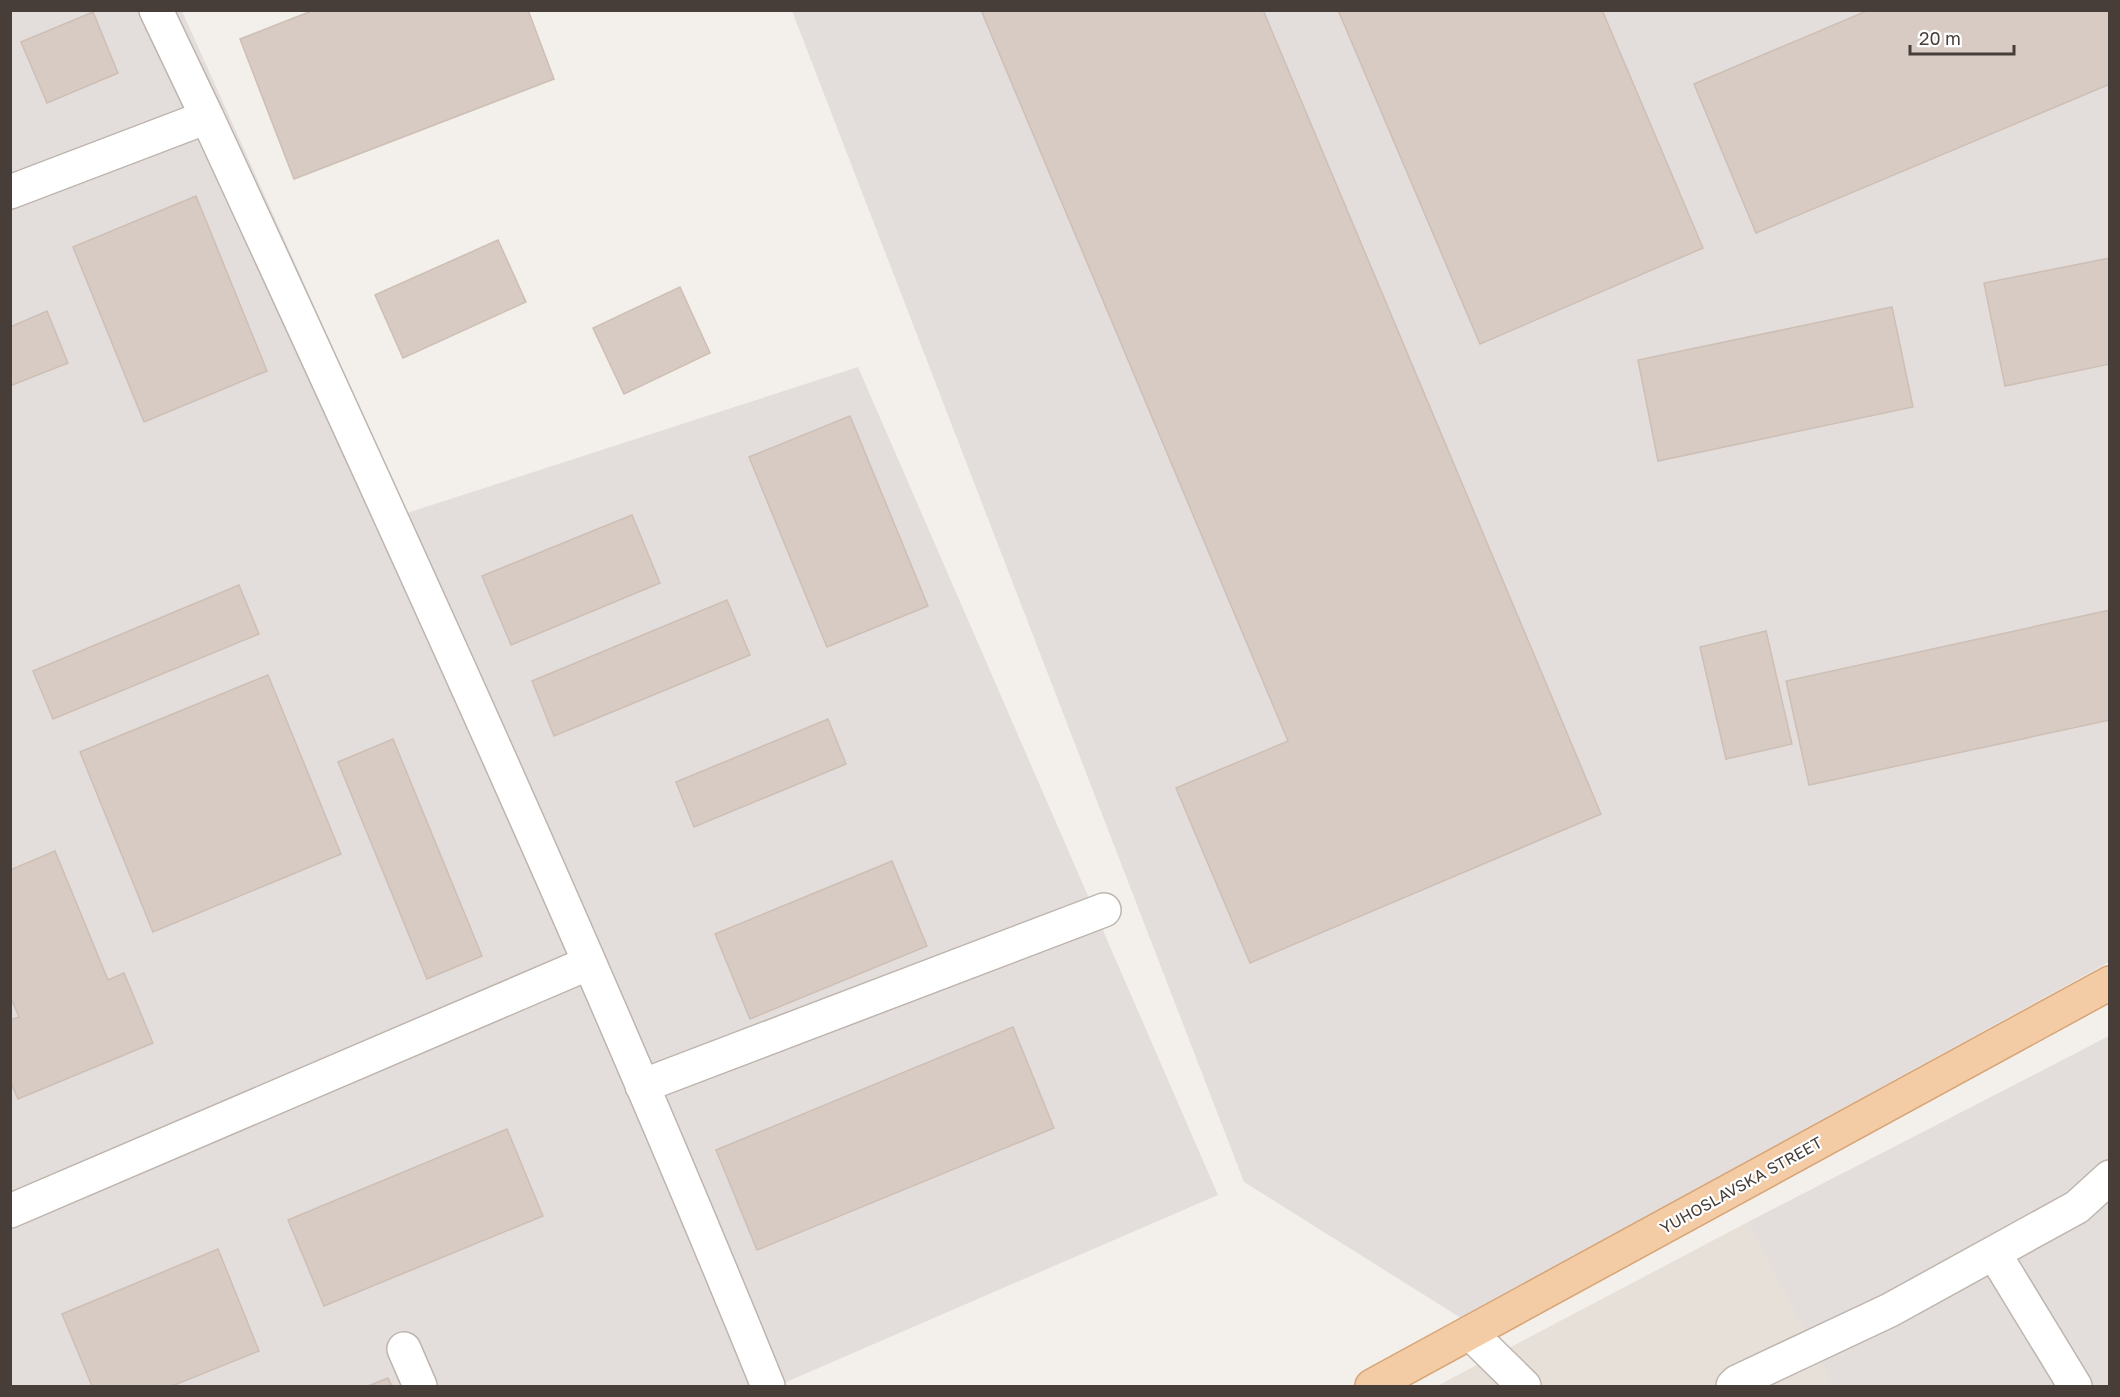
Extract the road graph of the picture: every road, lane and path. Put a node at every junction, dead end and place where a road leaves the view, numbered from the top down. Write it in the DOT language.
graph roads {
  1 [pos="156,10"];
  2 [pos="207,117"];
  3 [pos="10,192"];
  4 [pos="1104,910"];
  5 [pos="589,963"];
  6 [pos="2109,983"];
  7 [pos="642,1086"];
  8 [pos="2109,1177"];
  9 [pos="10,1211"];
  10 [pos="1994,1252"];
  11 [pos="1470,1333"];
  12 [pos="404,1349"];
  13 [pos="420,1386"];
  14 [pos="768,1386"];
  15 [pos="1372,1386"];
  16 [pos="1524,1386"];
  17 [pos="1733,1386"];
  18 [pos="2075,1386"];
  1 -- 2 [label="street"];
  2 -- 3 [label="street"];
  2 -- 5 [label="street"];
  4 -- 7 [label="street"];
  5 -- 7 [label="street"];
  5 -- 9 [label="street"];
  6 -- 11 [label="main road, YUHOSLAVSKA STREET"];
  7 -- 14 [label="street"];
  8 -- 10 [label="street"];
  10 -- 17 [label="street"];
  10 -- 18 [label="street"];
  11 -- 15 [label="main road, YUHOSLAVSKA STREET"];
  11 -- 16 [label="street"];
  12 -- 13 [label="street"];
}
